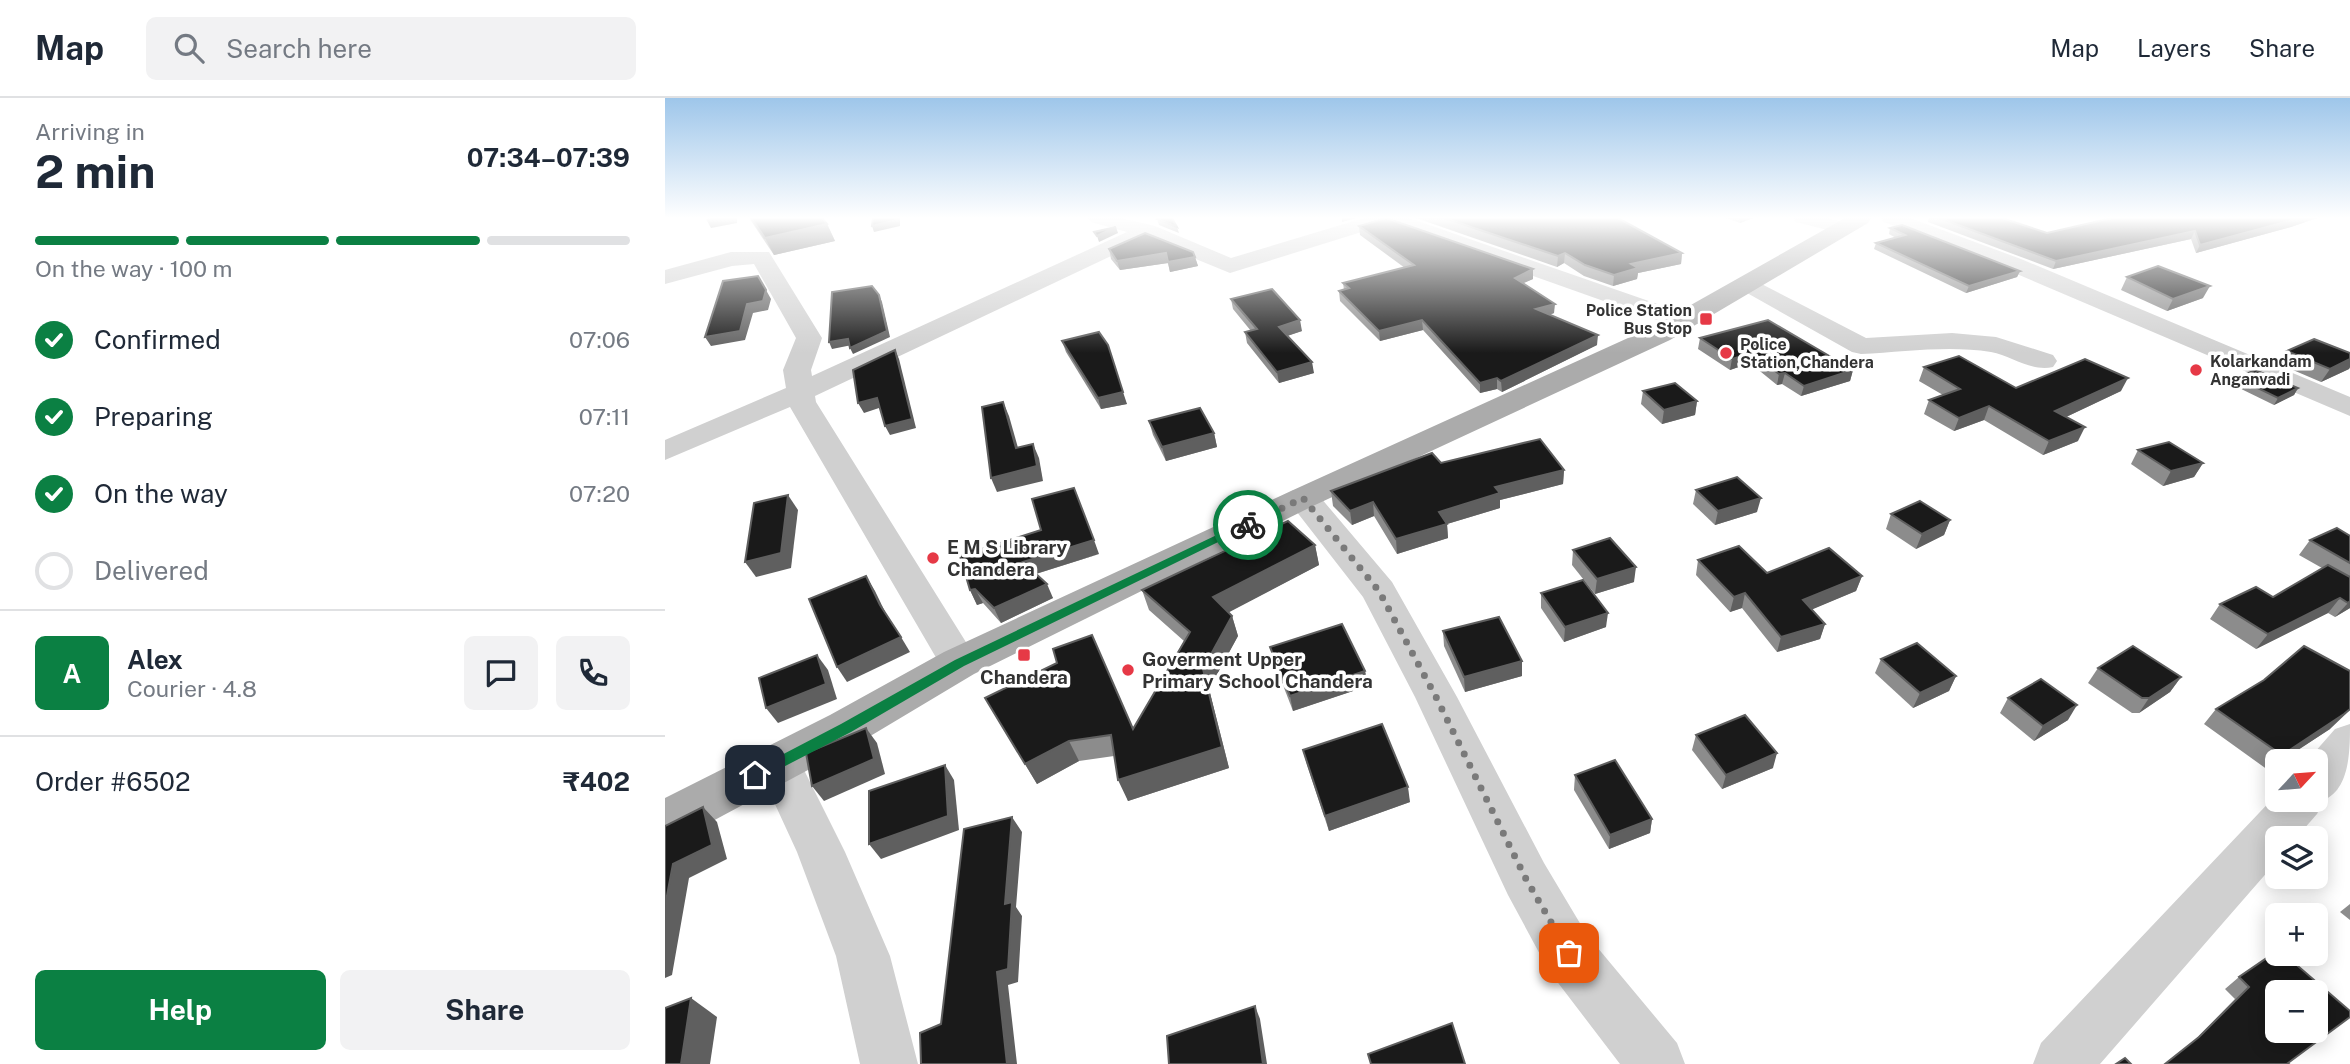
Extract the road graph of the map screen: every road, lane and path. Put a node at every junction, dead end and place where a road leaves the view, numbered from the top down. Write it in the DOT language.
graph roads {
  1 [pos="716,263"];
  2 [pos="765,263"];
  3 [pos="1078,263"];
  4 [pos="1223,263"];
  5 [pos="1240,263"];
  6 [pos="1520,263"];
  7 [pos="1783,263"];
  8 [pos="2011,263"];
  9 [pos="665,277"];
  10 [pos="1748,284"];
  11 [pos="1683,321"];
  12 [pos="2043,361"];
  13 [pos="800,392"];
  14 [pos="2350,407"];
  15 [pos="665,451"];
  16 [pos="1303,498"];
  17 [pos="959,663"];
  18 [pos="2350,741"];
  19 [pos="778,763"];
  20 [pos="2328,768"];
  21 [pos="2290,812"];
  22 [pos="665,821"];
  23 [pos="889,1064"];
  24 [pos="1655,1064"];
  25 [pos="2062,1064"];
  1 -- 9 [label="street"];
  2 -- 13 [label="street"];
  3 -- 13 [label="street"];
  4 -- 5 [label="street"];
  6 -- 11 [label="street"];
  7 -- 10 [label="main road"];
  8 -- 14 [label="street"];
  10 -- 11 [label="main road"];
  10 -- 12 [label="street"];
  11 -- 16 [label="main road"];
  13 -- 15 [label="street"];
  13 -- 17 [label="street"];
  16 -- 17 [label="main road"];
  16 -- 24 [label="street"];
  17 -- 19 [label="main road"];
  18 -- 20 [label="street"];
  19 -- 22 [label="main road"];
  19 -- 23 [label="street"];
  21 -- 25 [label="street"];
}
